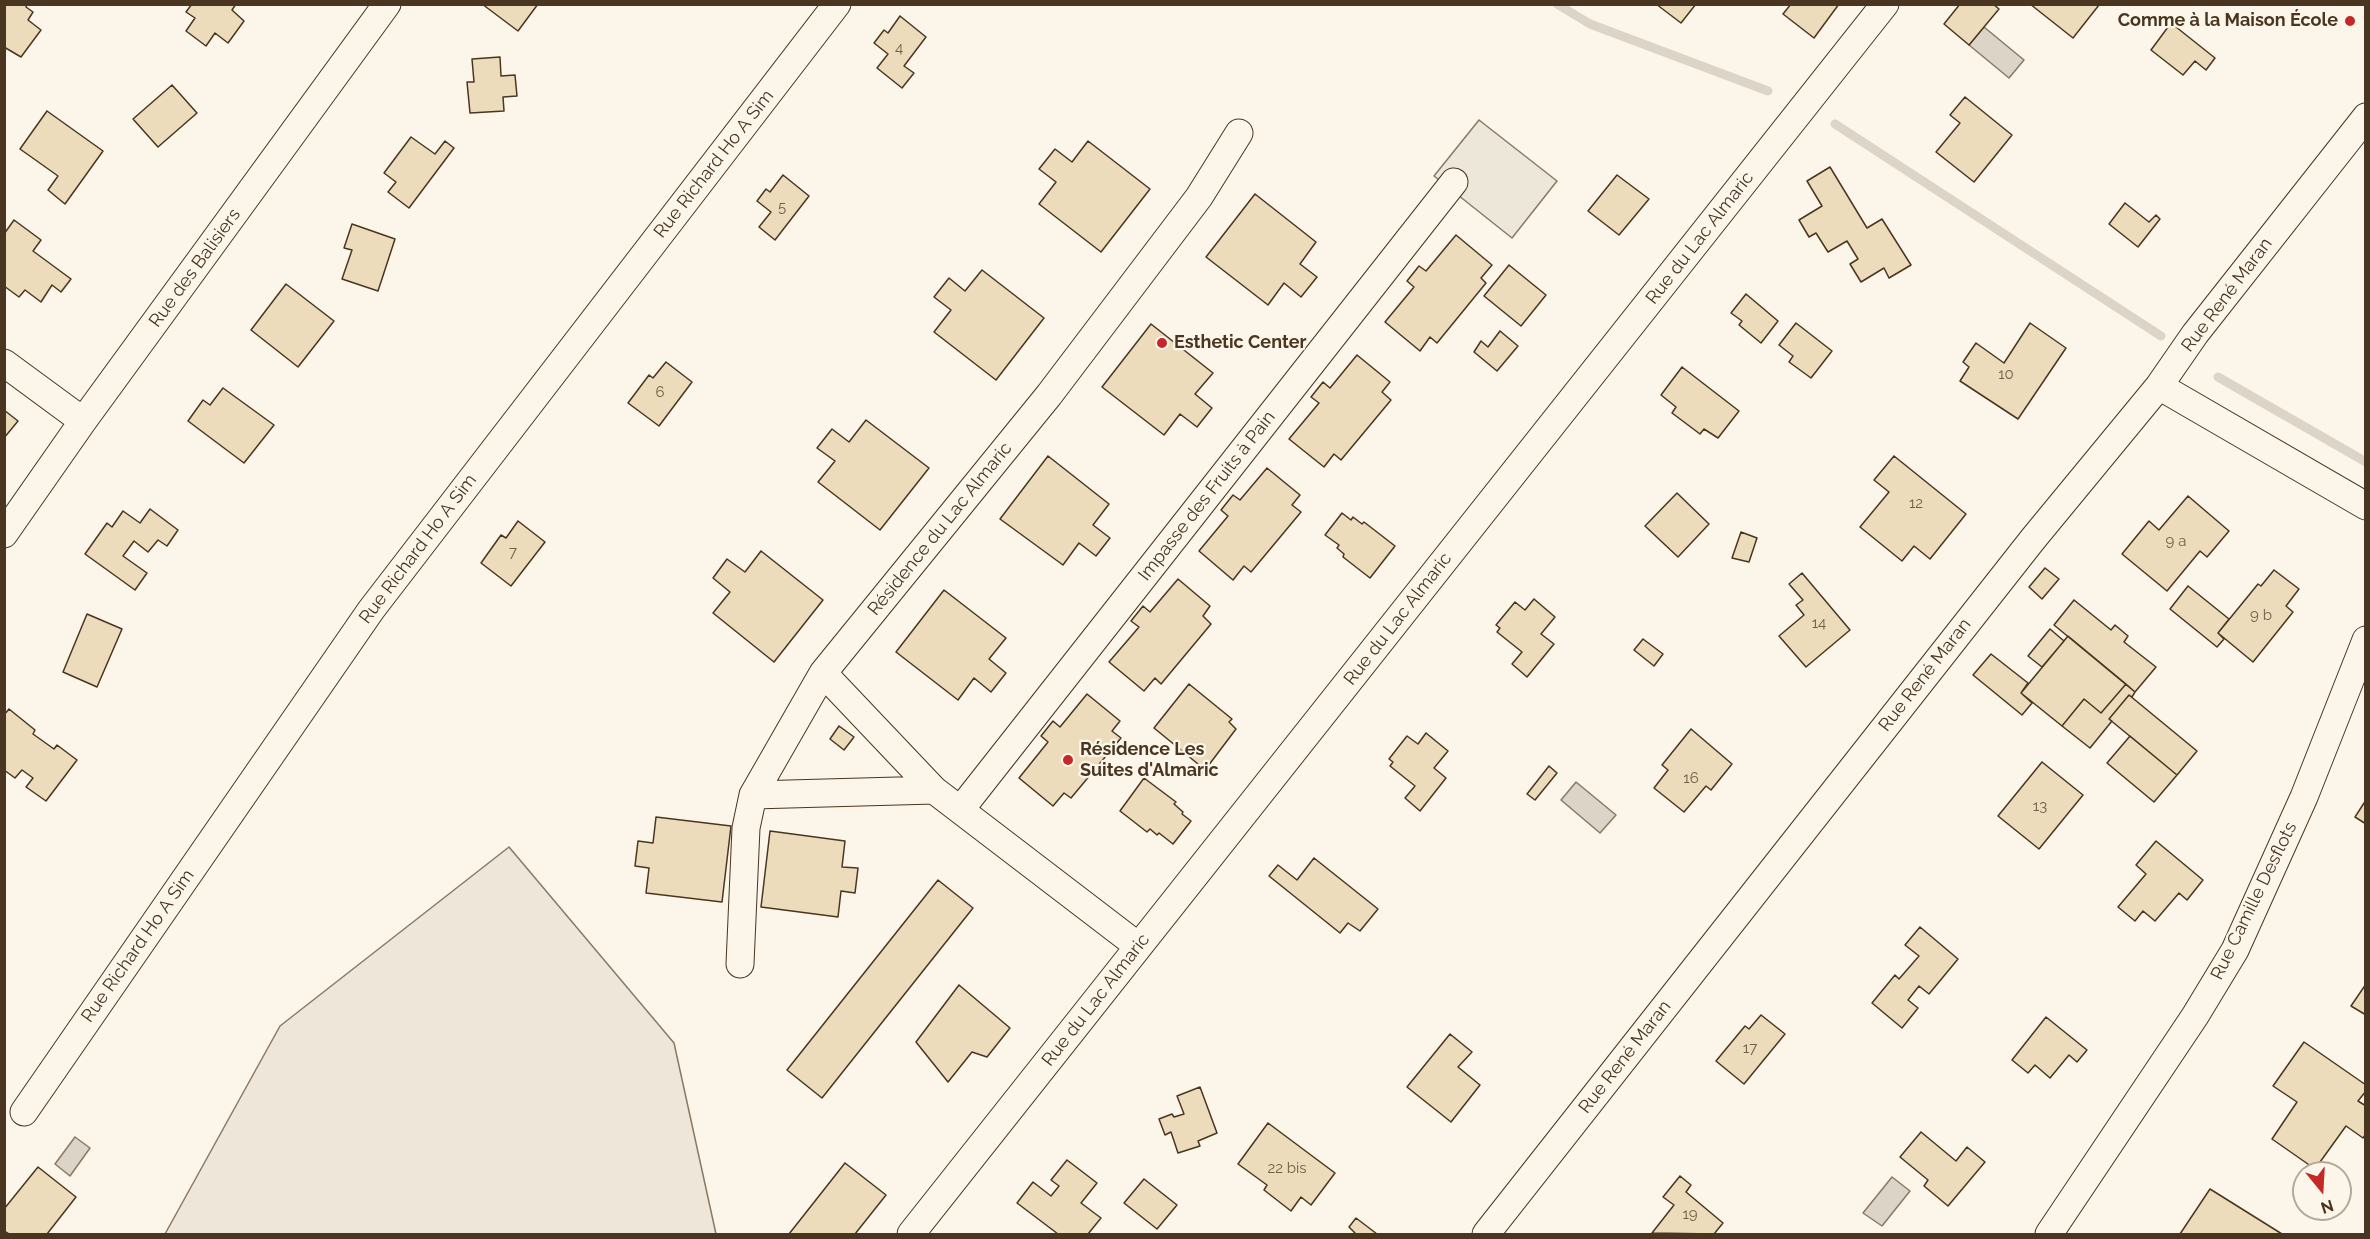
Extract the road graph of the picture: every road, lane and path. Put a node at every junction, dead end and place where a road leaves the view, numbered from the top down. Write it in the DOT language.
graph roads {
  1 [pos="387,4"];
  2 [pos="837,4"];
  3 [pos="1885,4"];
  4 [pos="2366,117"];
  5 [pos="1239,133"];
  6 [pos="1454,182"];
  7 [pos="4,363"];
  8 [pos="2159,386"];
  9 [pos="83,421"];
  10 [pos="2366,506"];
  11 [pos="4,534"];
  12 [pos="2366,640"];
  13 [pos="823,673"];
  14 [pos="934,790"];
  15 [pos="753,795"];
  16 [pos="960,809"];
  17 [pos="1138,946"];
  18 [pos="740,964"];
  19 [pos="24,1112"];
  20 [pos="911,1234"];
  21 [pos="1486,1234"];
  22 [pos="2049,1234"];
  1 -- 9 [label="street, Rue des Balisiers"];
  2 -- 19 [label="street, Rue Richard Ho A Sim"];
  3 -- 17 [label="street, Rue du Lac Almaric"];
  4 -- 8 [label="street, Rue René Maran"];
  5 -- 13 [label="street, Résidence du Lac Almaric"];
  6 -- 16 [label="street, Impasse des Fruits à Pain"];
  7 -- 9 [label="street"];
  8 -- 10 [label="street"];
  8 -- 21 [label="street, Rue René Maran"];
  9 -- 11 [label="street, Rue des Balisiers"];
  12 -- 22 [label="street, Rue Camille Desflots"];
  13 -- 14 [label="street"];
  13 -- 15 [label="street, Résidence du Lac Almaric"];
  14 -- 15 [label="street"];
  14 -- 16 [label="street"];
  15 -- 18 [label="street, Résidence du Lac Almaric"];
  16 -- 17 [label="street"];
  17 -- 20 [label="street, Rue du Lac Almaric"];
}
